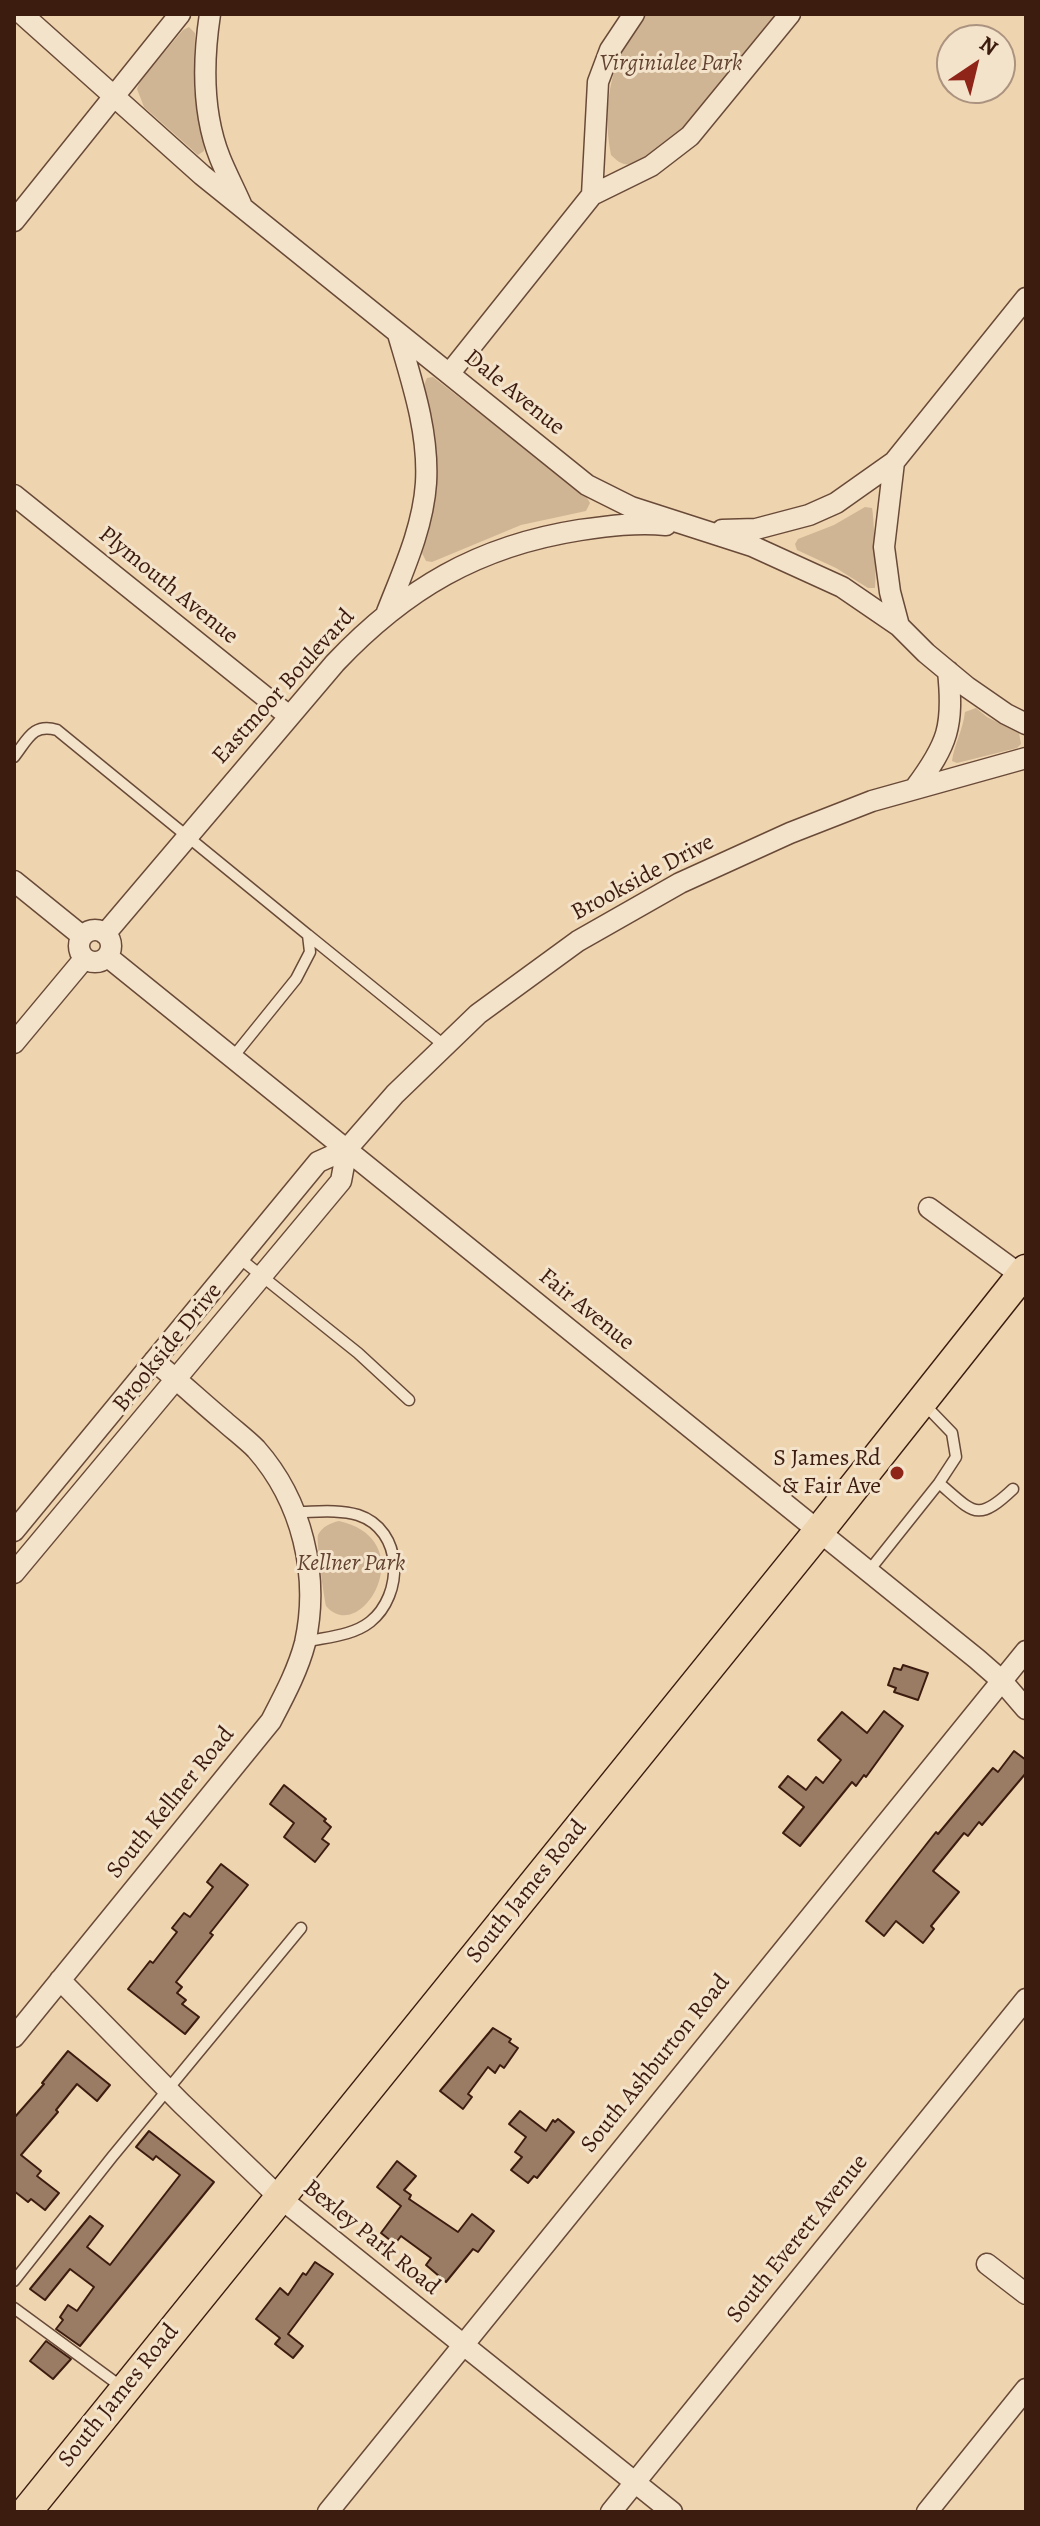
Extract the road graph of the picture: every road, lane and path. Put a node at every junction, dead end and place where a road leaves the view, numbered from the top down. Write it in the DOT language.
graph roads {
  1 [pos="22,14"];
  2 [pos="180,14"];
  3 [pos="210,14"];
  4 [pos="634,14"];
  5 [pos="790,14"];
  6 [pos="114,97"];
  7 [pos="592,195"];
  8 [pos="244,209"];
  9 [pos="14,221"];
  10 [pos="1026,298"];
  11 [pos="398,334"];
  12 [pos="449,374"];
  13 [pos="894,462"];
  14 [pos="14,495"];
  15 [pos="696,528"];
  16 [pos="387,613"];
  17 [pos="899,626"];
  18 [pos="948,671"];
  19 [pos="289,716"];
  20 [pos="1026,724"];
  21 [pos="14,757"];
  22 [pos="1026,758"];
  23 [pos="915,788"];
  24 [pos="188,836"];
  25 [pos="14,881"];
  26 [pos="105,934"];
  27 [pos="308,935"];
  28 [pos="82,936"];
  29 [pos="108,957"];
  30 [pos="84,959"];
  31 [pos="14,1043"];
  32 [pos="445,1046"];
  33 [pos="233,1057"];
  34 [pos="347,1149"];
  35 [pos="929,1208"];
  36 [pos="238,1257"];
  37 [pos="1024,1273"];
  38 [pos="260,1275"];
  39 [pos="154,1361"];
  40 [pos="177,1380"];
  41 [pos="409,1400"];
  42 [pos="921,1401"];
  43 [pos="67,1467"];
  44 [pos="939,1483"];
  45 [pos="87,1485"];
  46 [pos="1013,1489"];
  47 [pos="296,1512"];
  48 [pos="14,1531"];
  49 [pos="819,1531"];
  50 [pos="868,1572"];
  51 [pos="14,1573"];
  52 [pos="305,1642"];
  53 [pos="1026,1651"];
  54 [pos="1001,1680"];
  55 [pos="1026,1709"];
  56 [pos="301,1928"];
  57 [pos="60,1980"];
  58 [pos="1026,1999"];
  59 [pos="14,2037"];
  60 [pos="167,2090"];
  61 [pos="279,2197"];
  62 [pos="987,2264"];
  63 [pos="14,2281"];
  64 [pos="1026,2294"];
  65 [pos="14,2308"];
  66 [pos="463,2345"];
  67 [pos="1026,2389"];
  68 [pos="124,2390"];
  69 [pos="635,2482"];
  70 [pos="25,2508"];
  71 [pos="328,2512"];
  72 [pos="611,2512"];
  73 [pos="672,2512"];
  74 [pos="927,2512"];
  1 -- 6 [label="street, Dale Avenue"];
  2 -- 6 [label="street"];
  3 -- 8 [label="street"];
  4 -- 7 [label="street"];
  5 -- 7 [label="street"];
  6 -- 8 [label="street, Dale Avenue"];
  6 -- 9 [label="street"];
  7 -- 12 [label="street"];
  8 -- 11 [label="street, Dale Avenue"];
  10 -- 13 [label="street, Eastmoor Boulevard"];
  11 -- 12 [label="street, Dale Avenue"];
  11 -- 16 [label="street"];
  12 -- 15 [label="street, Dale Avenue"];
  13 -- 15 [label="street, Eastmoor Boulevard"];
  13 -- 17 [label="street"];
  14 -- 19 [label="street, Plymouth Avenue"];
  15 -- 16 [label="street, Eastmoor Boulevard"];
  15 -- 17 [label="street, Dale Avenue"];
  16 -- 19 [label="street, Eastmoor Boulevard"];
  17 -- 18 [label="street, Dale Avenue"];
  18 -- 20 [label="street, Dale Avenue"];
  18 -- 23 [label="street"];
  19 -- 24 [label="street, Eastmoor Boulevard"];
  21 -- 24 [label="lane"];
  22 -- 23 [label="street, Brookside Drive"];
  23 -- 32 [label="street, Brookside Drive"];
  24 -- 26 [label="street, Eastmoor Boulevard"];
  24 -- 27 [label="lane"];
  25 -- 28 [label="street"];
  26 -- 28 [label="street"];
  26 -- 29 [label="street"];
  27 -- 32 [label="lane"];
  27 -- 33 [label="lane"];
  28 -- 30 [label="street"];
  29 -- 30 [label="street"];
  29 -- 33 [label="street, Fair Avenue"];
  30 -- 31 [label="street"];
  32 -- 34 [label="street, Brookside Drive"];
  33 -- 34 [label="street, Fair Avenue"];
  34 -- 36 [label="street, Brookside Drive"];
  34 -- 38 [label="street, Brookside Drive"];
  34 -- 49 [label="street, Fair Avenue"];
  35 -- 37 [label="street"];
  36 -- 38 [label="lane"];
  36 -- 39 [label="street, Brookside Drive"];
  37 -- 42 [label="main road, South James Road"];
  38 -- 40 [label="street, Brookside Drive"];
  38 -- 41 [label="lane"];
  39 -- 40 [label="street, South Kellner Road"];
  39 -- 43 [label="street, Brookside Drive"];
  40 -- 45 [label="street, Brookside Drive"];
  40 -- 47 [label="street, South Kellner Road"];
  42 -- 44 [label="lane"];
  42 -- 49 [label="main road, South James Road"];
  43 -- 45 [label="lane"];
  43 -- 48 [label="street, Brookside Drive"];
  44 -- 46 [label="lane"];
  44 -- 50 [label="lane"];
  45 -- 51 [label="street, Brookside Drive"];
  47 -- 52 [label="street, South Kellner Road"];
  47 -- 52 [label="lane"];
  49 -- 50 [label="street, Fair Avenue"];
  49 -- 61 [label="main road, South James Road"];
  50 -- 54 [label="street, Fair Avenue"];
  52 -- 57 [label="street, South Kellner Road"];
  53 -- 54 [label="street, South Ashburton Road"];
  54 -- 55 [label="street, Fair Avenue"];
  54 -- 66 [label="street, South Ashburton Road"];
  56 -- 60 [label="lane"];
  57 -- 59 [label="street, South Kellner Road"];
  57 -- 60 [label="street, Bexley Park Road"];
  58 -- 69 [label="street, South Everett Avenue"];
  60 -- 61 [label="street, Bexley Park Road"];
  60 -- 63 [label="lane"];
  61 -- 66 [label="street, Bexley Park Road"];
  61 -- 68 [label="main road, South James Road"];
  62 -- 64 [label="street"];
  65 -- 68 [label="lane"];
  66 -- 69 [label="street, Bexley Park Road"];
  66 -- 71 [label="street, South Ashburton Road"];
  67 -- 74 [label="street"];
  68 -- 70 [label="main road, South James Road"];
  69 -- 72 [label="street, South Everett Avenue"];
  69 -- 73 [label="street, Bexley Park Road"];
}
